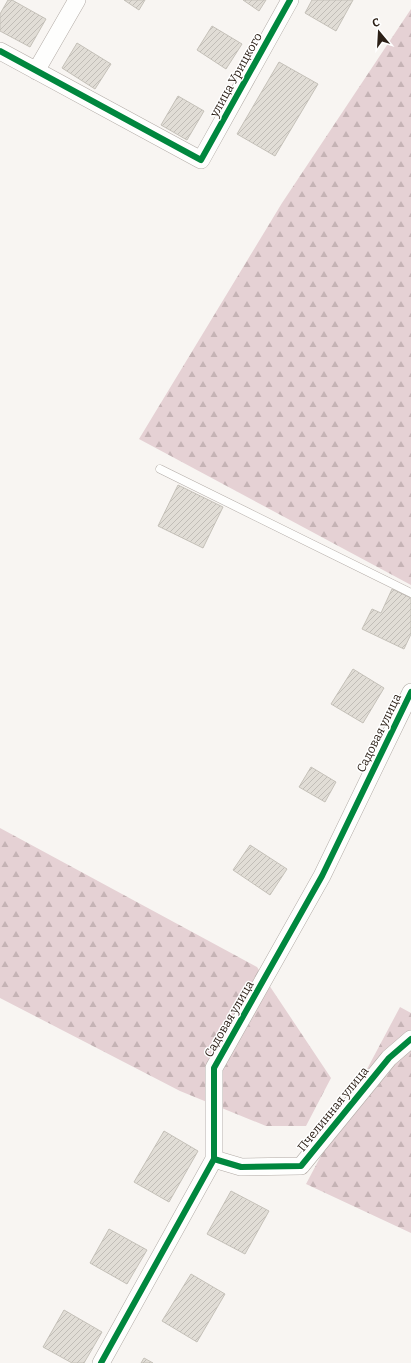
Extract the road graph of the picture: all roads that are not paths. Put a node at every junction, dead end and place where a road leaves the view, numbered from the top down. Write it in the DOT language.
graph roads {
  1 [pos="77,0"];
  2 [pos="290,0"];
  3 [pos="0,51"];
  4 [pos="36,71"];
  5 [pos="160,469"];
  6 [pos="411,593"];
  7 [pos="411,692"];
  8 [pos="411,1039"];
  9 [pos="214,1159"];
  10 [pos="101,1363"];
  1 -- 4 [label="street"];
  2 -- 4 [label="street, улица Урицкого"];
  3 -- 4 [label="street"];
  5 -- 6 [label="lane"];
  7 -- 9 [label="street, Садовая улица"];
  8 -- 9 [label="street, Пчелинная улица"];
  9 -- 10 [label="street, Садовая улица"];
}
